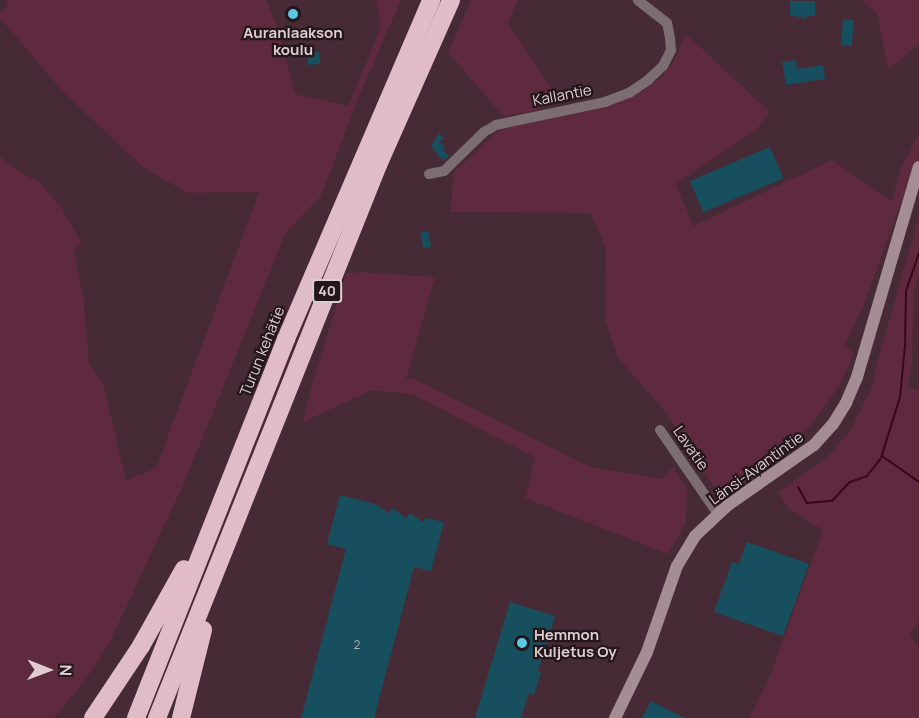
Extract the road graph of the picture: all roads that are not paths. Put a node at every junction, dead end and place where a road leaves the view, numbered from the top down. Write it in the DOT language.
graph roads {
  1 [pos="430,0"];
  2 [pos="451,0"];
  3 [pos="456,0"];
  4 [pos="638,0"];
  5 [pos="434,39"];
  6 [pos="919,167"];
  7 [pos="429,174"];
  8 [pos="660,430"];
  9 [pos="241,454"];
  10 [pos="718,513"];
  11 [pos="226,546"];
  12 [pos="93,718"];
  13 [pos="136,718"];
  14 [pos="157,718"];
  15 [pos="181,718"];
  16 [pos="615,718"];
  1 -- 9 [label="highway, Turun kehätie / 40"];
  2 -- 5 [label="highway, 40"];
  3 -- 5 [label="highway"];
  4 -- 7 [label="street, Kallantie"];
  5 -- 11 [label="highway, 40"];
  6 -- 10 [label="street, Länsi-Avantintie"];
  8 -- 10 [label="street, Lavatie"];
  9 -- 12 [label="highway"];
  9 -- 13 [label="highway, Turun kehätie / 40"];
  10 -- 16 [label="street, Länsi-Avantintie"];
  11 -- 14 [label="highway, 40"];
  11 -- 15 [label="highway"];
}
